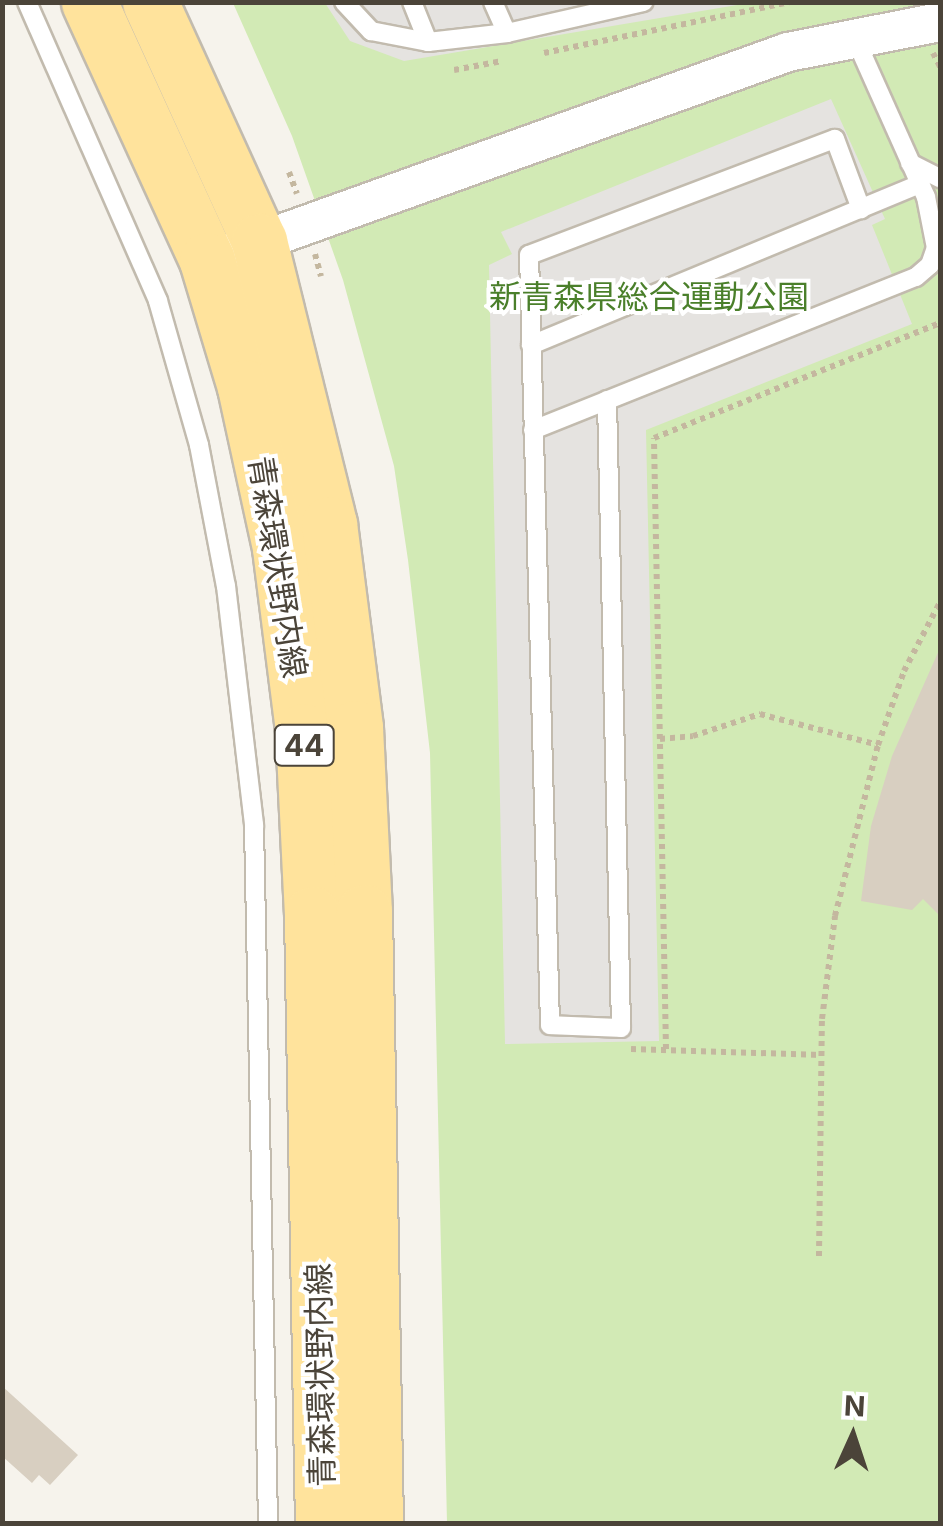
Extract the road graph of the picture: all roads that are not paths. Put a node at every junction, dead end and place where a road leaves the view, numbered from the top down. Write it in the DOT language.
graph roads {
  1 [pos="26,2"];
  2 [pos="89,2"];
  3 [pos="150,2"];
  4 [pos="344,2"];
  5 [pos="412,2"];
  6 [pos="494,2"];
  7 [pos="644,2"];
  8 [pos="579,10"];
  9 [pos="940,22"];
  10 [pos="507,33"];
  11 [pos="854,35"];
  12 [pos="428,42"];
  13 [pos="910,163"];
  14 [pos="940,178"];
  15 [pos="920,184"];
  16 [pos="861,208"];
  17 [pos="259,241"];
  18 [pos="208,260"];
  19 [pos="935,271"];
  20 [pos="531,345"];
  21 [pos="608,400"];
  22 [pos="533,430"];
  23 [pos="347,1372"];
  24 [pos="268,1524"];
  25 [pos="323,1524"];
  26 [pos="375,1524"];
  1 -- 24 [label="lane"];
  2 -- 18 [label="main road, 青森環状野内線 / 44"];
  3 -- 17 [label="main road, 青森環状野内線 / 44"];
  4 -- 12 [label="lane"];
  5 -- 12 [label="lane"];
  6 -- 10 [label="lane"];
  7 -- 8 [label="lane"];
  8 -- 10 [label="lane"];
  9 -- 11 [label="street"];
  10 -- 12 [label="lane"];
  11 -- 13 [label="lane"];
  11 -- 17 [label="street"];
  13 -- 14 [label="lane"];
  13 -- 15 [label="lane"];
  15 -- 16 [label="lane"];
  15 -- 19 [label="lane"];
  16 -- 20 [label="lane"];
  16 -- 20 [label="lane"];
  17 -- 18 [label="street"];
  17 -- 23 [label="main road, 青森環状野内線 / 44"];
  18 -- 23 [label="main road, 青森環状野内線 / 44"];
  19 -- 21 [label="lane"];
  20 -- 22 [label="lane"];
  21 -- 22 [label="lane"];
  21 -- 22 [label="lane"];
  23 -- 25 [label="main road, 青森環状野内線 / 44"];
  23 -- 26 [label="main road, 青森環状野内線 / 44"];
}
